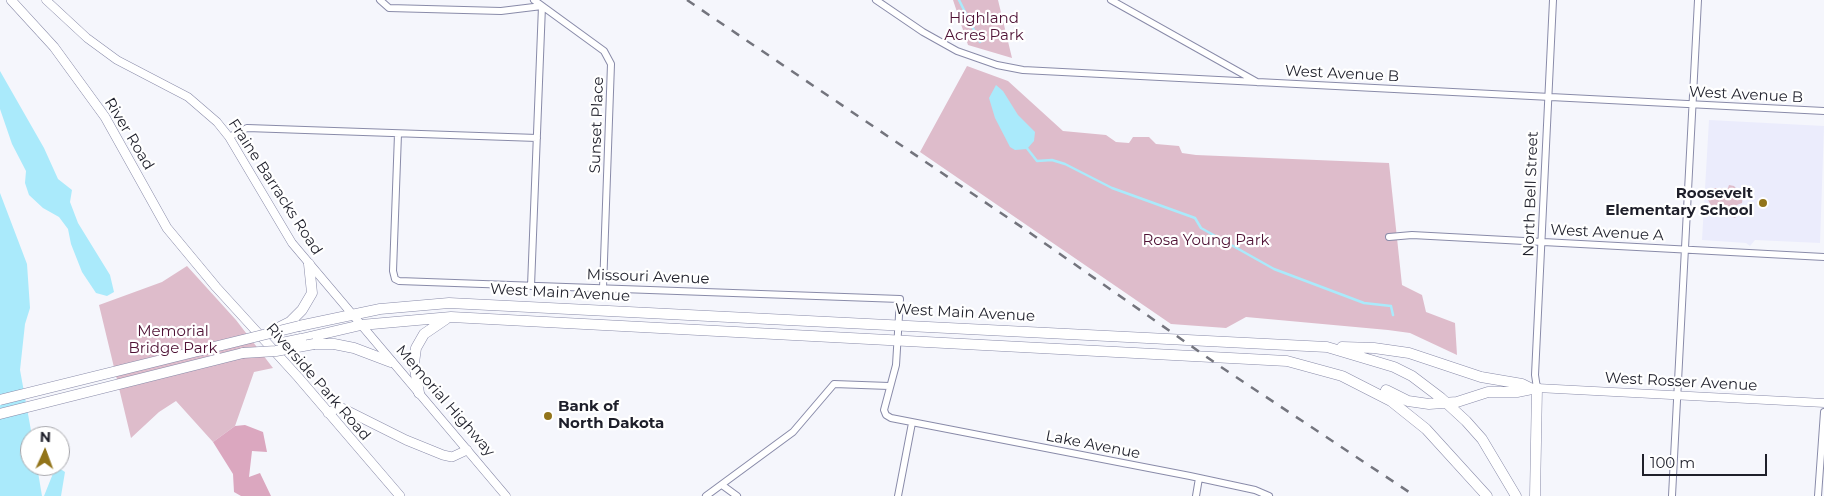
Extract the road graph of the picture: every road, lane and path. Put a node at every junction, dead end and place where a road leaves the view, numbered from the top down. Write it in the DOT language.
graph roads {
  1 [pos="11,0"];
  2 [pos="46,0"];
  3 [pos="380,0"];
  4 [pos="534,0"];
  5 [pos="876,0"];
  6 [pos="1111,0"];
  7 [pos="1553,0"];
  8 [pos="1698,0"];
  9 [pos="542,6"];
  10 [pos="1258,82"];
  11 [pos="1547,97"];
  12 [pos="1694,105"];
  13 [pos="1824,111"];
  14 [pos="398,134"];
  15 [pos="229,137"];
  16 [pos="537,138"];
  17 [pos="1388,237"];
  18 [pos="1541,242"];
  19 [pos="1686,250"];
  20 [pos="1824,257"];
  21 [pos="309,264"];
  22 [pos="531,286"];
  23 [pos="216,287"];
  24 [pos="603,288"];
  25 [pos="351,314"];
  26 [pos="451,316"];
  27 [pos="361,325"];
  28 [pos="899,325"];
  29 [pos="269,333"];
  30 [pos="899,341"];
  31 [pos="1327,347"];
  32 [pos="242,353"];
  33 [pos="391,362"];
  34 [pos="1302,364"];
  35 [pos="889,386"];
  36 [pos="1533,388"];
  37 [pos="419,393"];
  38 [pos="1678,395"];
  39 [pos="0,400"];
  40 [pos="1447,403"];
  41 [pos="1824,403"];
  42 [pos="328,412"];
  43 [pos="1824,412"];
  44 [pos="0,414"];
  45 [pos="912,423"];
  46 [pos="467,450"];
  47 [pos="1199,478"];
  48 [pos="722,485"];
  49 [pos="400,496"];
  50 [pos="506,496"];
  51 [pos="706,496"];
  52 [pos="737,496"];
  53 [pos="898,496"];
  54 [pos="1196,496"];
  55 [pos="1269,496"];
  56 [pos="1487,496"];
  57 [pos="1516,496"];
  58 [pos="1535,496"];
  59 [pos="1672,496"];
  60 [pos="1818,496"];
  1 -- 23 [label="main road, River Road"];
  2 -- 15 [label="street, Fraine Barracks Road"];
  3 -- 9 [label="street"];
  4 -- 9 [label="street, Sunset Place"];
  5 -- 10 [label="street, West Avenue B"];
  6 -- 10 [label="street"];
  7 -- 11 [label="street, North Bell Street"];
  8 -- 12 [label="street"];
  9 -- 16 [label="street"];
  9 -- 24 [label="street, Sunset Place"];
  10 -- 11 [label="street, West Avenue B"];
  11 -- 12 [label="street, West Avenue B"];
  11 -- 18 [label="street, North Bell Street"];
  12 -- 13 [label="street, West Avenue B"];
  12 -- 19 [label="street"];
  14 -- 15 [label="street"];
  14 -- 16 [label="street"];
  14 -- 22 [label="street, Missouri Avenue"];
  15 -- 21 [label="street, Fraine Barracks Road"];
  16 -- 22 [label="street"];
  17 -- 18 [label="street, West Avenue A"];
  18 -- 19 [label="street, West Avenue A"];
  18 -- 36 [label="street, North Bell Street"];
  19 -- 20 [label="street, West Avenue A"];
  19 -- 38 [label="street"];
  21 -- 25 [label="street, Fraine Barracks Road"];
  21 -- 29 [label="main road, bridge"];
  22 -- 24 [label="street, Missouri Avenue"];
  23 -- 42 [label="main road, Riverside Park Road"];
  24 -- 28 [label="street, Missouri Avenue"];
  25 -- 27 [label="street, Memorial Highway"];
  25 -- 28 [label="main road, West Main Avenue"];
  25 -- 29 [label="main road, bridge"];
  26 -- 27 [label="main road, West Main Avenue"];
  26 -- 30 [label="main road, West Main Avenue"];
  26 -- 37 [label="main road"];
  27 -- 32 [label="main road, bridge"];
  27 -- 33 [label="street, Memorial Highway"];
  28 -- 30 [label="street"];
  28 -- 31 [label="main road, West Main Avenue"];
  29 -- 39 [label="main road, bridge"];
  30 -- 34 [label="main road, West Main Avenue"];
  30 -- 35 [label="street"];
  31 -- 36 [label="main road"];
  31 -- 40 [label="main road, West Main Avenue"];
  32 -- 33 [label="main road, bridge"];
  32 -- 44 [label="main road"];
  33 -- 37 [label="street, Memorial Highway"];
  34 -- 40 [label="main road"];
  34 -- 56 [label="main road, West Main Avenue"];
  35 -- 45 [label="street, Lake Avenue"];
  35 -- 48 [label="street"];
  36 -- 38 [label="street, West Rosser Avenue"];
  36 -- 40 [label="main road"];
  36 -- 58 [label="main road"];
  37 -- 46 [label="street, Memorial Highway"];
  38 -- 41 [label="street, West Rosser Avenue"];
  38 -- 59 [label="street"];
  40 -- 57 [label="main road, West Main Avenue"];
  42 -- 46 [label="main road"];
  42 -- 49 [label="main road, Riverside Park Road"];
  43 -- 60 [label="street"];
  45 -- 47 [label="street, Lake Avenue"];
  45 -- 53 [label="street"];
  46 -- 50 [label="street, Memorial Highway"];
  47 -- 54 [label="street"];
  47 -- 55 [label="street, Lake Avenue"];
  48 -- 51 [label="street"];
  48 -- 52 [label="street"];
}
